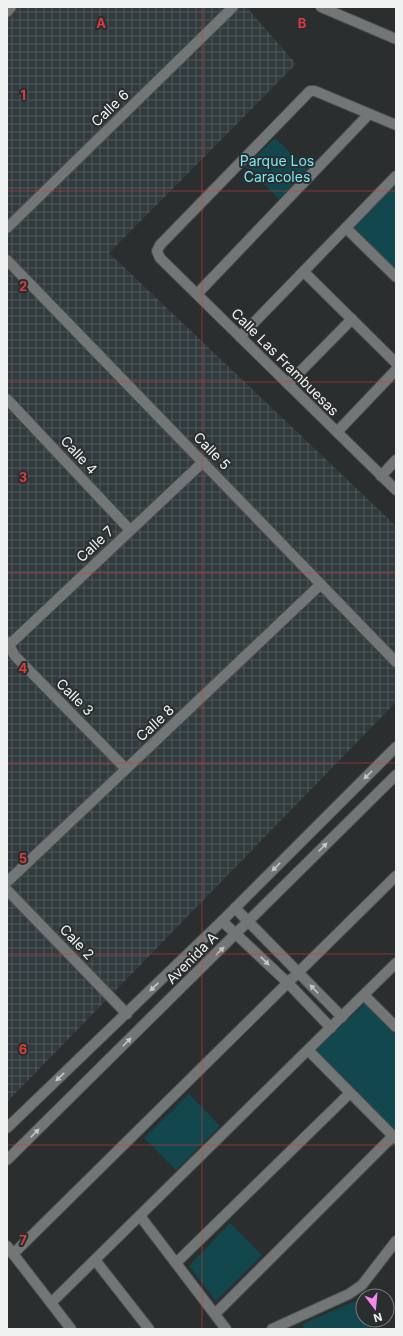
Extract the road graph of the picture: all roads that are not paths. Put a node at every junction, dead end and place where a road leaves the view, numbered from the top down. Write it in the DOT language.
graph roads {
  1 [pos="11,7"];
  2 [pos="233,7"];
  3 [pos="321,7"];
  4 [pos="7,12"];
  5 [pos="396,39"];
  6 [pos="369,114"];
  7 [pos="396,125"];
  8 [pos="396,176"];
  9 [pos="7,228"];
  10 [pos="346,228"];
  11 [pos="7,260"];
  12 [pos="304,272"];
  13 [pos="396,276"];
  14 [pos="197,294"];
  15 [pos="352,319"];
  16 [pos="240,337"];
  17 [pos="396,363"];
  18 [pos="396,370"];
  19 [pos="288,384"];
  20 [pos="7,400"];
  21 [pos="337,432"];
  22 [pos="396,460"];
  23 [pos="203,462"];
  24 [pos="381,476"];
  25 [pos="396,490"];
  26 [pos="130,530"];
  27 [pos="321,584"];
  28 [pos="8,645"];
  29 [pos="396,662"];
  30 [pos="396,747"];
  31 [pos="126,769"];
  32 [pos="396,775"];
  33 [pos="396,876"];
  34 [pos="7,882"];
  35 [pos="7,890"];
  36 [pos="235,908"];
  37 [pos="222,921"];
  38 [pos="248,922"];
  39 [pos="237,934"];
  40 [pos="396,963"];
  41 [pos="298,972"];
  42 [pos="288,983"];
  43 [pos="364,995"];
  44 [pos="127,1014"];
  45 [pos="342,1017"];
  46 [pos="396,1027"];
  47 [pos="331,1028"];
  48 [pos="308,1050"];
  49 [pos="350,1093"];
  50 [pos="7,1128"];
  51 [pos="395,1138"];
  52 [pos="7,1160"];
  53 [pos="140,1216"];
  54 [pos="396,1241"];
  55 [pos="10,1250"];
  56 [pos="95,1260"];
  57 [pos="176,1263"];
  58 [pos="52,1303"];
  59 [pos="215,1314"];
  60 [pos="71,1329"];
  61 [pos="149,1329"];
  62 [pos="226,1329"];
  63 [pos="272,1329"];
  1 -- 4 [label="street"];
  2 -- 9 [label="street, Calle 6"];
  3 -- 5 [label="street"];
  6 -- 7 [label="street"];
  6 -- 14 [label="street"];
  6 -- 14 [label="street, Calle Las Frambuesas"];
  8 -- 10 [label="street"];
  10 -- 12 [label="street"];
  10 -- 13 [label="street"];
  11 -- 23 [label="street, Calle 5"];
  12 -- 15 [label="street"];
  12 -- 16 [label="street"];
  14 -- 16 [label="street, Calle Las Frambuesas"];
  15 -- 17 [label="street"];
  15 -- 19 [label="street"];
  16 -- 19 [label="street, Calle Las Frambuesas"];
  18 -- 21 [label="street"];
  19 -- 21 [label="street, Calle Las Frambuesas"];
  20 -- 26 [label="street, Calle 4"];
  21 -- 24 [label="street, Calle Las Frambuesas"];
  22 -- 24 [label="street"];
  23 -- 26 [label="street, Calle 7"];
  23 -- 27 [label="street, Calle 5"];
  24 -- 25 [label="street, Calle Las Frambuesas"];
  26 -- 28 [label="street, Calle 7"];
  27 -- 29 [label="street, Calle 5"];
  27 -- 31 [label="street, Calle 8"];
  28 -- 31 [label="street, Calle 3"];
  30 -- 36 [label="street, Avenida A, one-way"];
  31 -- 34 [label="street, Calle 8"];
  38 -- 32 [label="street, Avenida A, one-way"];
  33 -- 41 [label="street"];
  35 -- 44 [label="street, Cale 2"];
  36 -- 37 [label="street, Avenida A"];
  36 -- 38 [label="street"];
  37 -- 39 [label="street"];
  37 -- 44 [label="street, Avenida A, one-way"];
  38 -- 39 [label="street, Avenida A"];
  38 -- 41 [label="street"];
  39 -- 42 [label="street, one-way"];
  52 -- 39 [label="street, Avenida A, one-way"];
  40 -- 43 [label="street"];
  41 -- 42 [label="street"];
  45 -- 41 [label="street, one-way"];
  42 -- 47 [label="street"];
  42 -- 55 [label="street"];
  43 -- 45 [label="street"];
  43 -- 46 [label="street"];
  44 -- 50 [label="street, Avenida A, one-way"];
  45 -- 47 [label="street"];
  47 -- 48 [label="street"];
  48 -- 49 [label="street"];
  48 -- 53 [label="street"];
  49 -- 51 [label="street"];
  49 -- 57 [label="street"];
  51 -- 59 [label="street"];
  53 -- 56 [label="street"];
  53 -- 57 [label="street"];
  54 -- 63 [label="street"];
  55 -- 58 [label="street"];
  56 -- 58 [label="street"];
  56 -- 61 [label="street"];
  57 -- 59 [label="street"];
  58 -- 60 [label="street"];
  59 -- 62 [label="street"];
}
